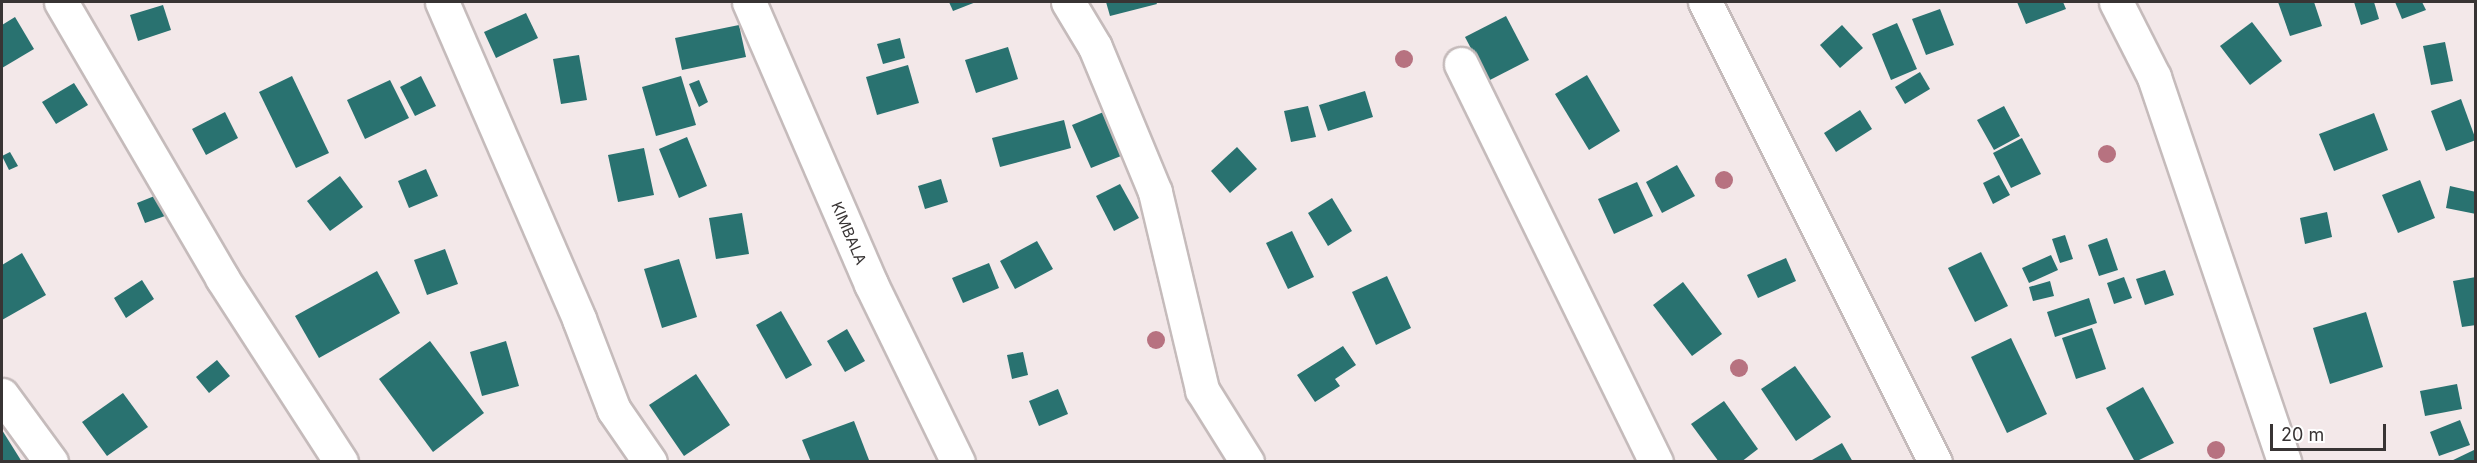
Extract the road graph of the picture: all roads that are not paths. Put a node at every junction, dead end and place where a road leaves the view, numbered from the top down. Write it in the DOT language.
graph roads {
  1 [pos="61,2"];
  2 [pos="442,2"];
  3 [pos="749,2"];
  4 [pos="1068,2"];
  5 [pos="1705,2"];
  6 [pos="2116,2"];
  7 [pos="1461,64"];
  8 [pos="2,395"];
  9 [pos="51,462"];
  10 [pos="341,462"];
  11 [pos="650,462"];
  12 [pos="958,462"];
  13 [pos="1247,462"];
  14 [pos="1656,462"];
  15 [pos="1935,462"];
  16 [pos="2284,462"];
  1 -- 10 [label="street"];
  2 -- 11 [label="street"];
  3 -- 12 [label="street, KIMBALA"];
  4 -- 13 [label="street"];
  5 -- 15 [label="street"];
  6 -- 16 [label="street"];
  7 -- 14 [label="street"];
  8 -- 9 [label="street"];
}
